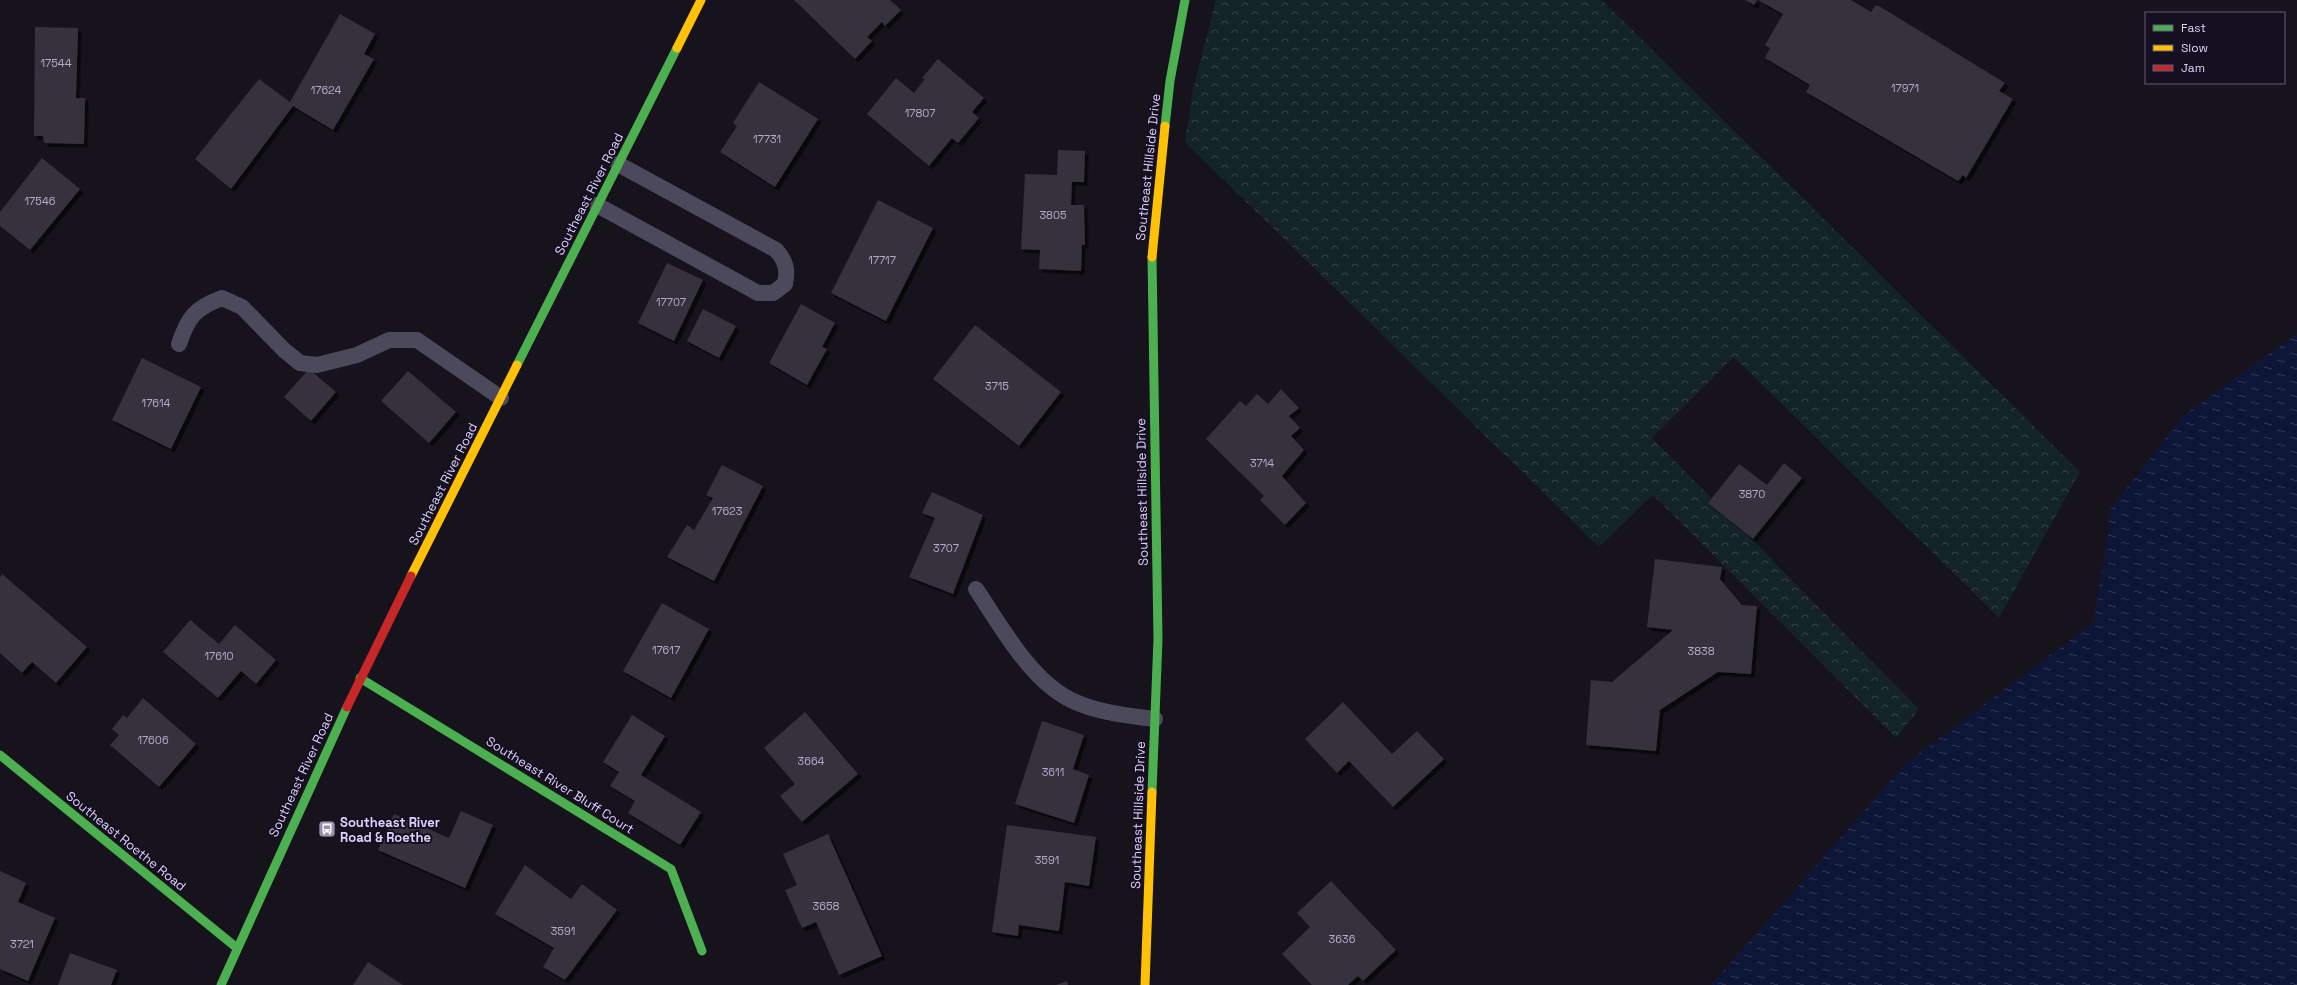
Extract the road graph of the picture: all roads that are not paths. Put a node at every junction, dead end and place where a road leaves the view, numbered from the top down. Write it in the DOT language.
graph roads {
  1 [pos="701,0"];
  2 [pos="1185,0"];
  3 [pos="618,164"];
  4 [pos="597,205"];
  5 [pos="178,344"];
  6 [pos="501,398"];
  7 [pos="976,589"];
  8 [pos="360,678"];
  9 [pos="1154,719"];
  10 [pos="0,755"];
  11 [pos="236,948"];
  12 [pos="702,951"];
  13 [pos="221,985"];
  14 [pos="1145,985"];
  1 -- 3 [label="street, Southeast River Road"];
  2 -- 9 [label="street, Southeast Hillside Drive"];
  3 -- 4 [label="street, Southeast River Road"];
  3 -- 4 [label="lane"];
  4 -- 6 [label="street, Southeast River Road"];
  5 -- 6 [label="lane"];
  6 -- 8 [label="street, Southeast River Road"];
  7 -- 9 [label="lane"];
  8 -- 11 [label="street, Southeast River Road"];
  8 -- 12 [label="street, Southeast River Bluff Court"];
  9 -- 14 [label="street, Southeast Hillside Drive"];
  10 -- 11 [label="street, Southeast Roethe Road"];
  11 -- 13 [label="street, Southeast River Road"];
}
